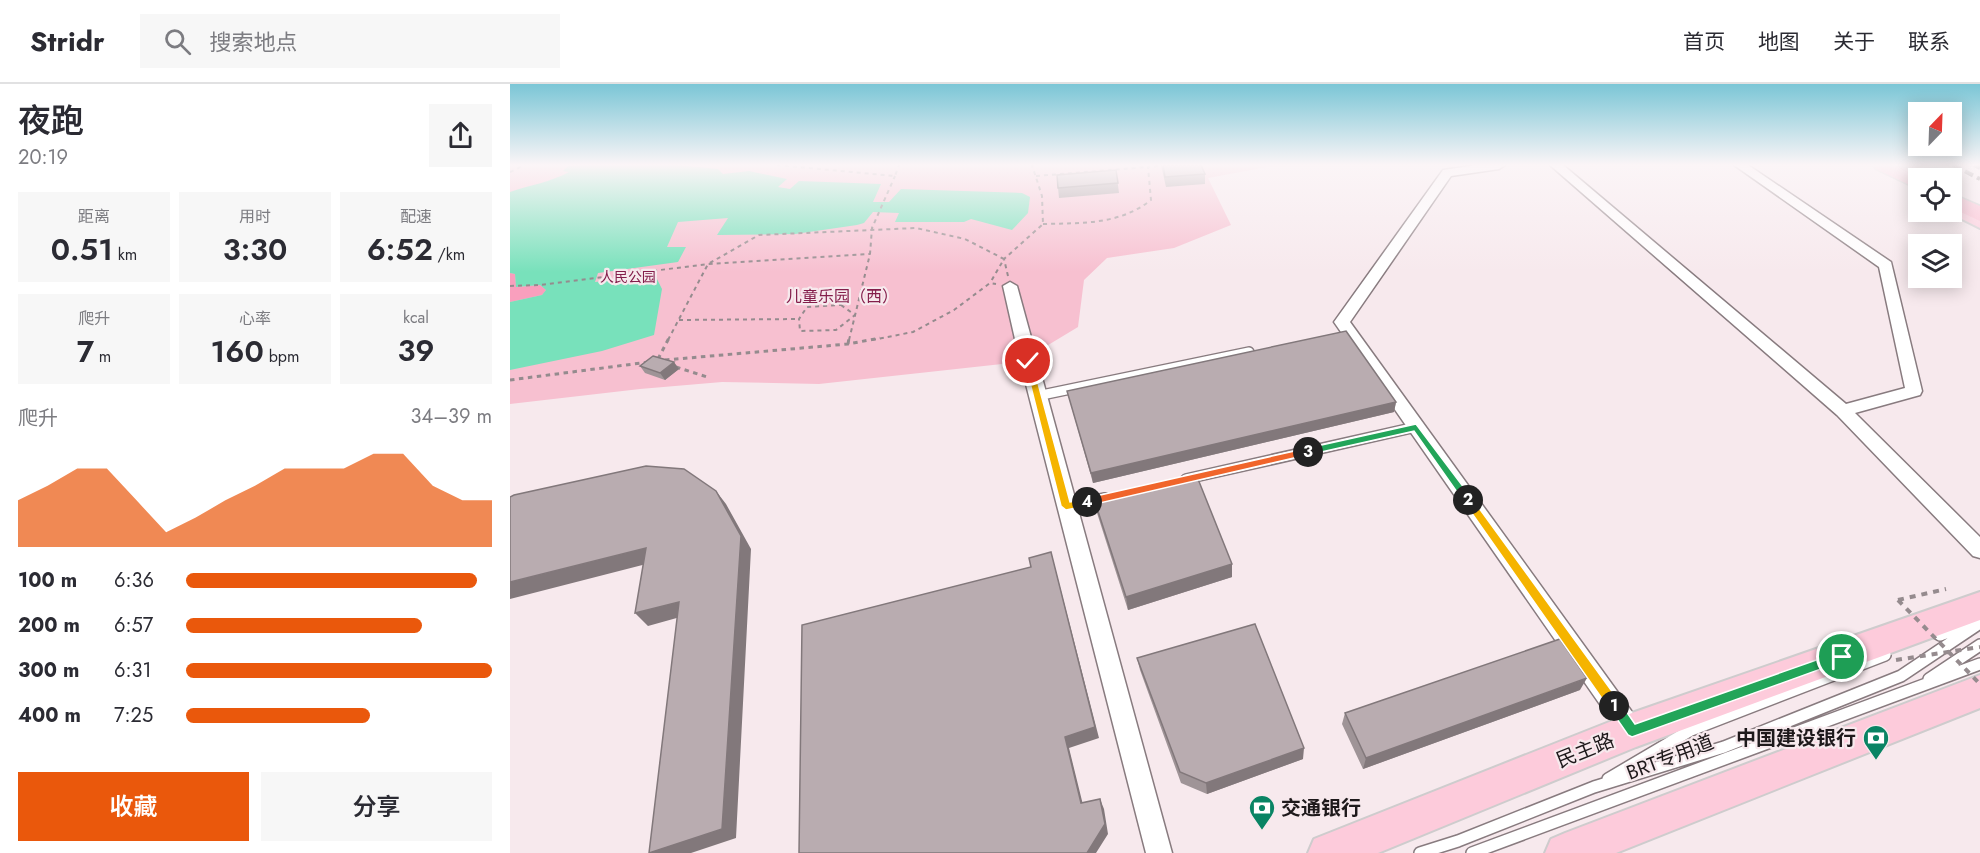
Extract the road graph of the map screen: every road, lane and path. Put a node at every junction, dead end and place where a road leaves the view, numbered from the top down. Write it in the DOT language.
graph roads {
  1 [pos="884,201"];
  2 [pos="1042,201"];
  3 [pos="1150,201"];
  4 [pos="1427,201"];
  5 [pos="1598,201"];
  6 [pos="1792,201"];
  7 [pos="1965,201"];
  8 [pos="1966,201"];
  9 [pos="1980,215"];
  10 [pos="1980,222"];
  11 [pos="1042,224"];
  12 [pos="872,228"];
  13 [pos="870,254"];
  14 [pos="1004,260"];
  15 [pos="708,264"];
  16 [pos="990,284"];
  17 [pos="510,286"];
  18 [pos="1010,286"];
  19 [pos="855,315"];
  20 [pos="799,319"];
  21 [pos="679,320"];
  22 [pos="848,344"];
  23 [pos="1249,352"];
  24 [pos="657,360"];
  25 [pos="707,377"];
  26 [pos="510,380"];
  27 [pos="1037,396"];
  28 [pos="1843,411"];
  29 [pos="1416,427"];
  30 [pos="1171,483"];
  31 [pos="1113,496"];
  32 [pos="1066,506"];
  33 [pos="1980,550"];
  34 [pos="1946,589"];
  35 [pos="1980,606"];
  36 [pos="1980,622"];
  37 [pos="1925,640"];
  38 [pos="1980,646"];
  39 [pos="1949,652"];
  40 [pos="1894,656"];
  41 [pos="1980,664"];
  42 [pos="1980,684"];
  43 [pos="1917,687"];
  44 [pos="1980,691"];
  45 [pos="1632,731"];
  46 [pos="1594,787"];
  47 [pos="1159,853"];
  48 [pos="1328,853"];
  49 [pos="1420,853"];
  50 [pos="1472,853"];
  51 [pos="1565,853"];
  1 -- 12 [label="path"];
  2 -- 11 [label="path"];
  3 -- 11 [label="path"];
  4 -- 29 [label="street"];
  5 -- 28 [label="street"];
  6 -- 28 [label="street"];
  7 -- 10 [label="main road"];
  8 -- 9 [label="highway"];
  11 -- 14 [label="path"];
  12 -- 13 [label="path"];
  12 -- 14 [label="path"];
  12 -- 15 [label="path"];
  13 -- 15 [label="path"];
  13 -- 19 [label="path"];
  14 -- 16 [label="path"];
  14 -- 18 [label="path"];
  15 -- 17 [label="path"];
  15 -- 21 [label="path"];
  16 -- 18 [label="path"];
  16 -- 22 [label="path"];
  18 -- 27 [label="street"];
  19 -- 20 [label="path"];
  19 -- 20 [label="path"];
  19 -- 22 [label="path"];
  20 -- 21 [label="path"];
  21 -- 24 [label="path"];
  22 -- 24 [label="path"];
  23 -- 27 [label="lane"];
  24 -- 25 [label="path"];
  24 -- 26 [label="path"];
  27 -- 32 [label="street"];
  28 -- 33 [label="street"];
  29 -- 30 [label="lane"];
  29 -- 45 [label="street"];
  31 -- 32 [label="lane"];
  32 -- 47 [label="street"];
  34 -- 39 [label="path, bridge"];
  35 -- 45 [label="main road, 民主路"];
  36 -- 37 [label="lane, BRT专用道"];
  36 -- 46 [label="lane, BRT专用道"];
  38 -- 39 [label="path, bridge"];
  38 -- 43 [label="lane, BRT专用道"];
  39 -- 40 [label="path, bridge"];
  39 -- 42 [label="path, bridge"];
  40 -- 46 [label="lane, BRT专用道"];
  41 -- 43 [label="lane, BRT专用道"];
  43 -- 50 [label="lane, BRT专用道"];
  44 -- 51 [label="main road"];
  45 -- 48 [label="main road, 民主路"];
  46 -- 49 [label="lane, BRT专用道"];
}
